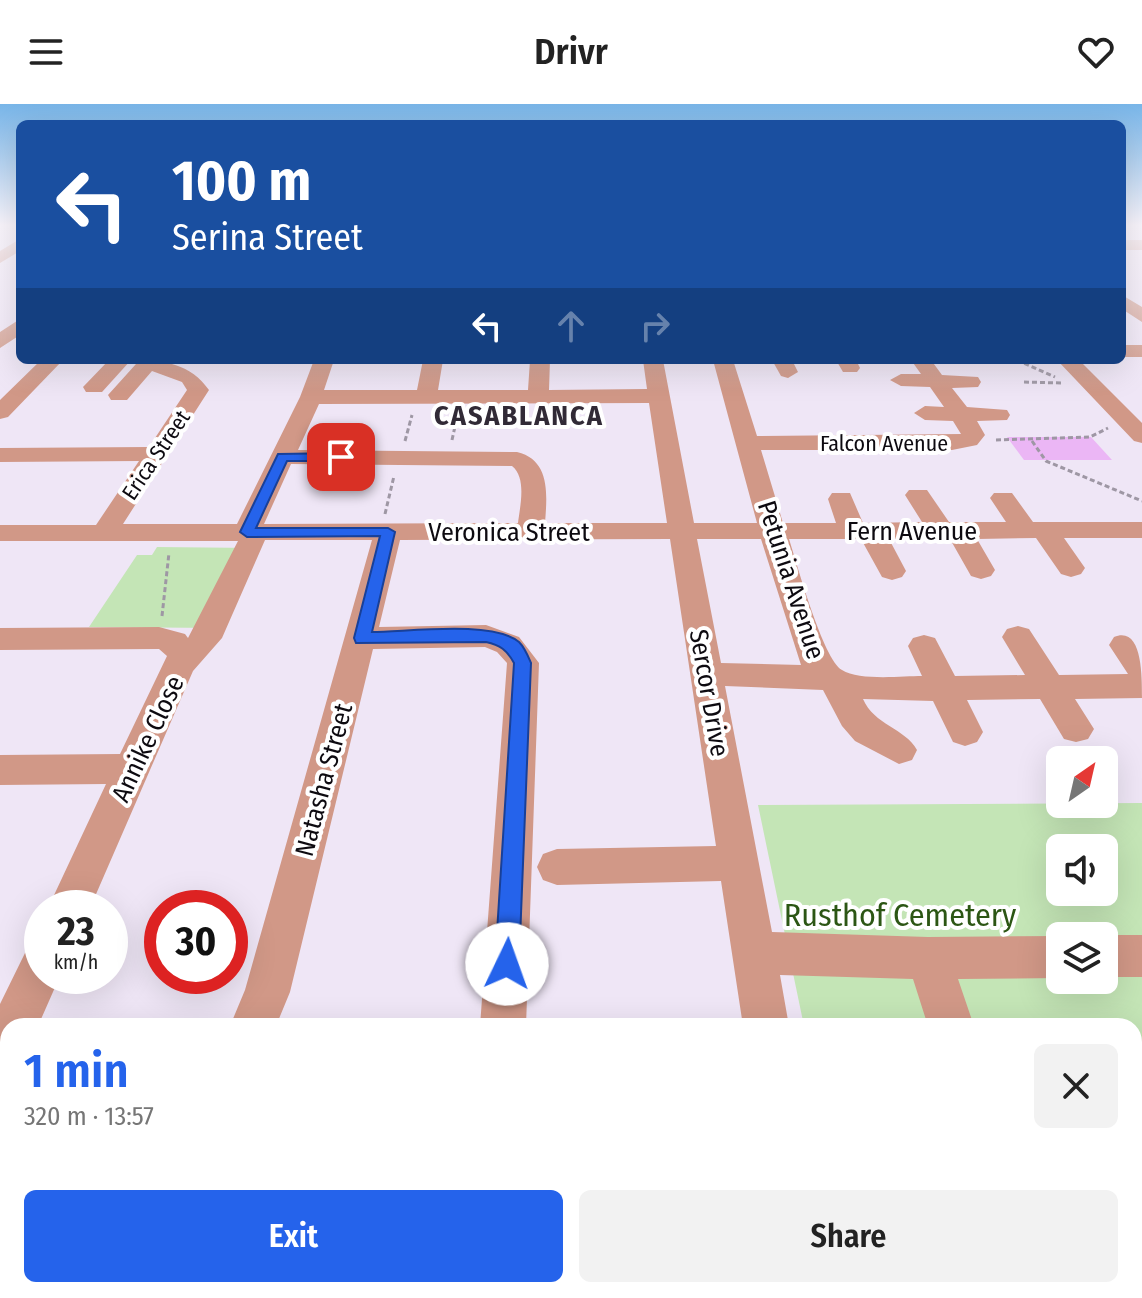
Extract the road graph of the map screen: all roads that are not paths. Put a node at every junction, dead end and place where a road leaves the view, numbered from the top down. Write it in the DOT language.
graph roads {
  1 [pos="1126,302"];
  2 [pos="1142,316"];
  3 [pos="16,328"];
  4 [pos="0,342"];
  5 [pos="49,364"];
  6 [pos="117,364"];
  7 [pos="145,364"];
  8 [pos="154,364"];
  9 [pos="323,364"];
  10 [pos="432,364"];
  11 [pos="540,364"];
  12 [pos="654,364"];
  13 [pos="724,364"];
  14 [pos="924,364"];
  15 [pos="1071,364"];
  16 [pos="901,380"];
  17 [pos="936,381"];
  18 [pos="970,382"];
  19 [pos="94,387"];
  20 [pos="119,395"];
  21 [pos="538,396"];
  22 [pos="659,396"];
  23 [pos="311,397"];
  24 [pos="426,397"];
  25 [pos="0,412"];
  26 [pos="925,413"];
  27 [pos="960,415"];
  28 [pos="999,415"];
  29 [pos="807,420"];
  30 [pos="882,421"];
  31 [pos="1136,430"];
  32 [pos="748,443"];
  33 [pos="818,443"];
  34 [pos="893,443"];
  35 [pos="157,454"];
  36 [pos="0,455"];
  37 [pos="282,457"];
  38 [pos="918,495"];
  39 [pos="1003,498"];
  40 [pos="841,499"];
  41 [pos="682,531"];
  42 [pos="773,531"];
  43 [pos="862,531"];
  44 [pos="950,531"];
  45 [pos="1034,531"];
  46 [pos="388,532"];
  47 [pos="531,532"];
  48 [pos="0,533"];
  49 [pos="104,533"];
  50 [pos="251,533"];
  51 [pos="1138,536"];
  52 [pos="1071,568"];
  53 [pos="981,570"];
  54 [pos="892,571"];
  55 [pos="1018,637"];
  56 [pos="362,638"];
  57 [pos="0,639"];
  58 [pos="924,646"];
  59 [pos="171,650"];
  60 [pos="706,674"];
  61 [pos="835,681"];
  62 [pos="1142,686"];
  63 [pos="1050,687"];
  64 [pos="944,688"];
  65 [pos="1076,729"];
  66 [pos="965,732"];
  67 [pos="899,750"];
  68 [pos="134,769"];
  69 [pos="0,770"];
  70 [pos="738,863"];
  71 [pos="557,867"];
  72 [pos="77,890"];
  73 [pos="754,953"];
  74 [pos="1118,956"];
  75 [pos="1142,956"];
  76 [pos="1046,957"];
  77 [pos="928,958"];
  78 [pos="29,994"];
  79 [pos="18,1018"];
  80 [pos="256,1018"];
  81 [pos="503,1018"];
  82 [pos="765,1018"];
  83 [pos="948,1018"];
  1 -- 2 [label="street"];
  3 -- 4 [label="street"];
  5 -- 25 [label="street"];
  6 -- 19 [label="street"];
  7 -- 20 [label="street"];
  8 -- 35 [label="street, Erica Street"];
  9 -- 23 [label="street"];
  10 -- 24 [label="street"];
  11 -- 21 [label="street"];
  12 -- 22 [label="street, Sercor Drive"];
  13 -- 32 [label="street, Petunia Avenue"];
  14 -- 17 [label="street, Falcon Avenue"];
  15 -- 31 [label="street"];
  16 -- 17 [label="street"];
  17 -- 18 [label="street"];
  17 -- 27 [label="street, Falcon Avenue"];
  21 -- 22 [label="street"];
  21 -- 24 [label="street"];
  22 -- 41 [label="street, Sercor Drive"];
  23 -- 24 [label="street"];
  23 -- 37 [label="street"];
  26 -- 27 [label="street"];
  27 -- 28 [label="street"];
  27 -- 34 [label="street, Falcon Avenue"];
  29 -- 33 [label="street"];
  30 -- 34 [label="street"];
  32 -- 33 [label="street, Falcon Avenue"];
  32 -- 42 [label="street, Petunia Avenue"];
  33 -- 34 [label="street, Falcon Avenue"];
  35 -- 36 [label="street"];
  35 -- 49 [label="street, Erica Street"];
  37 -- 47 [label="street"];
  37 -- 50 [label="street"];
  38 -- 44 [label="street"];
  39 -- 45 [label="street"];
  40 -- 43 [label="street"];
  41 -- 42 [label="street, Fern Avenue"];
  41 -- 47 [label="street, Veronica Street"];
  41 -- 60 [label="street, Sercor Drive"];
  42 -- 43 [label="street, Fern Avenue"];
  42 -- 61 [label="street, Petunia Avenue"];
  43 -- 44 [label="street, Fern Avenue"];
  43 -- 54 [label="street"];
  44 -- 45 [label="street, Fern Avenue"];
  44 -- 53 [label="street"];
  45 -- 51 [label="street, Fern Avenue"];
  45 -- 52 [label="street"];
  46 -- 47 [label="street, Veronica Street"];
  46 -- 50 [label="street, Veronica Street"];
  46 -- 56 [label="street, Natasha Street"];
  48 -- 49 [label="street, Veronica Street"];
  49 -- 50 [label="street, Veronica Street"];
  50 -- 59 [label="street"];
  55 -- 63 [label="street"];
  56 -- 80 [label="street, Natasha Street"];
  56 -- 81 [label="street"];
  57 -- 59 [label="street, Annike Close"];
  58 -- 64 [label="street"];
  59 -- 68 [label="street, Annike Close"];
  60 -- 61 [label="street"];
  60 -- 70 [label="street, Sercor Drive"];
  61 -- 64 [label="street, Petunia Avenue"];
  61 -- 67 [label="street"];
  62 -- 63 [label="street, Petunia Avenue"];
  63 -- 64 [label="street, Petunia Avenue"];
  63 -- 65 [label="street"];
  64 -- 66 [label="street"];
  68 -- 69 [label="street"];
  68 -- 72 [label="street, Annike Close"];
  70 -- 71 [label="street"];
  70 -- 73 [label="street, Sercor Drive"];
  73 -- 77 [label="street"];
  73 -- 82 [label="street, Sercor Drive"];
  74 -- 75 [label="street"];
  76 -- 77 [label="street"];
  77 -- 83 [label="street"];
  78 -- 79 [label="street"];
}
